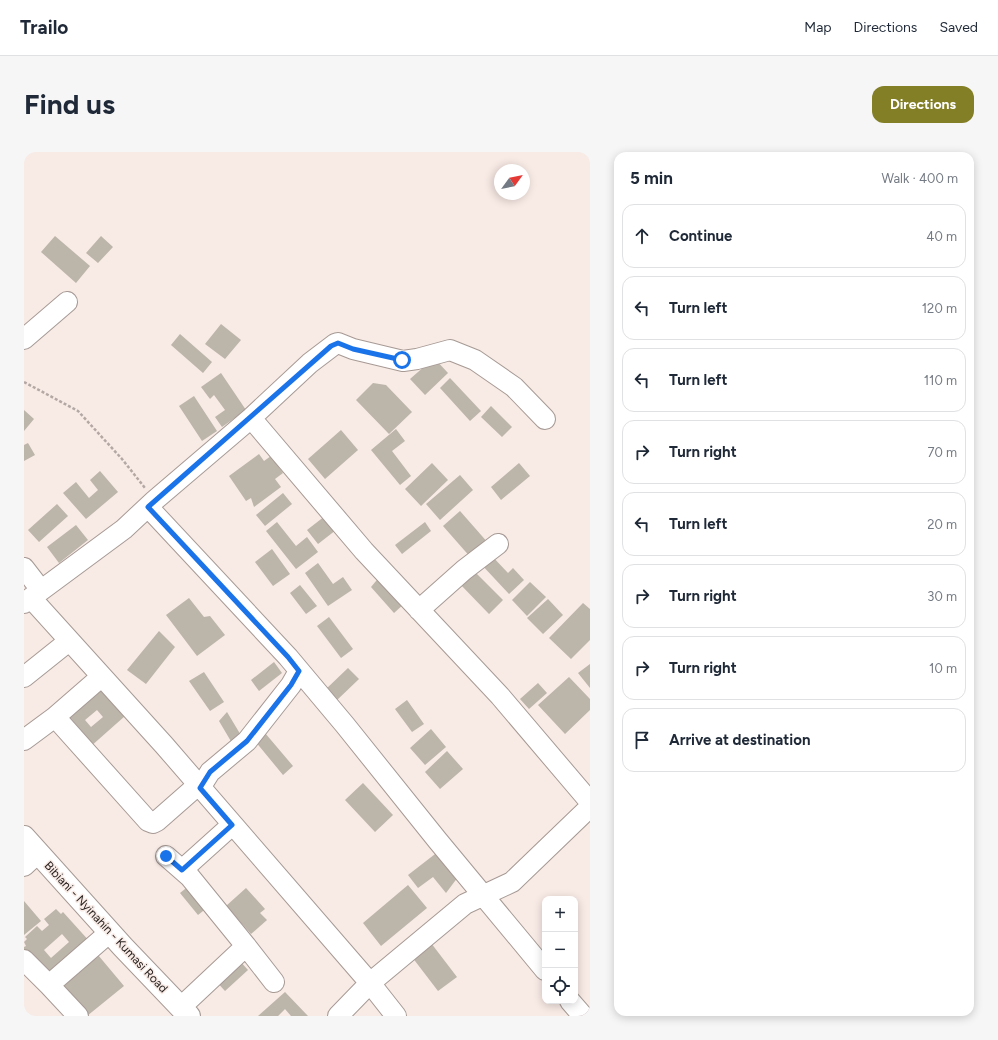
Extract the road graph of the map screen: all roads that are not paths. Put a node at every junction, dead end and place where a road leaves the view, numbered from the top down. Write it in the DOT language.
graph roads {
  1 [pos="67,302"];
  2 [pos="24,339"];
  3 [pos="251,418"];
  4 [pos="545,419"];
  5 [pos="152,504"];
  6 [pos="498,544"];
  7 [pos="24,568"];
  8 [pos="32,597"];
  9 [pos="419,610"];
  10 [pos="69,641"];
  11 [pos="299,671"];
  12 [pos="24,677"];
  13 [pos="101,677"];
  14 [pos="56,717"];
  15 [pos="24,740"];
  16 [pos="199,786"];
  17 [pos="590,802"];
  18 [pos="590,807"];
  19 [pos="232,825"];
  20 [pos="24,837"];
  21 [pos="166,856"];
  22 [pos="31,860"];
  23 [pos="182,870"];
  24 [pos="484,896"];
  25 [pos="110,932"];
  26 [pos="246,946"];
  27 [pos="24,960"];
  28 [pos="543,968"];
  29 [pos="274,982"];
  30 [pos="370,983"];
  31 [pos="49,985"];
  32 [pos="573,1004"];
  33 [pos="185,1012"];
  34 [pos="78,1016"];
  35 [pos="338,1016"];
  36 [pos="396,1016"];
  37 [pos="583,1016"];
  1 -- 2 [label="street"];
  3 -- 4 [label="street"];
  3 -- 5 [label="street"];
  3 -- 9 [label="street"];
  5 -- 8 [label="street"];
  5 -- 11 [label="street"];
  6 -- 9 [label="street"];
  7 -- 8 [label="street"];
  8 -- 10 [label="street"];
  9 -- 17 [label="street"];
  10 -- 12 [label="street"];
  10 -- 13 [label="street"];
  11 -- 16 [label="street"];
  11 -- 24 [label="street"];
  13 -- 14 [label="street"];
  13 -- 16 [label="street"];
  14 -- 15 [label="street"];
  14 -- 16 [label="street"];
  16 -- 19 [label="street"];
  18 -- 24 [label="street"];
  19 -- 23 [label="street"];
  19 -- 30 [label="street"];
  20 -- 22 [label="main road, Bibiani - Nyinahin - Kumasi Road"];
  21 -- 23 [label="street"];
  22 -- 25 [label="main road, Bibiani - Nyinahin - Kumasi Road"];
  23 -- 26 [label="street"];
  24 -- 28 [label="street"];
  24 -- 30 [label="street"];
  25 -- 31 [label="street"];
  25 -- 33 [label="main road, Bibiani - Nyinahin - Kumasi Road"];
  26 -- 29 [label="street"];
  26 -- 33 [label="street"];
  27 -- 31 [label="street"];
  30 -- 35 [label="street"];
  30 -- 36 [label="street"];
  31 -- 34 [label="street"];
  32 -- 37 [label="street"];
}
